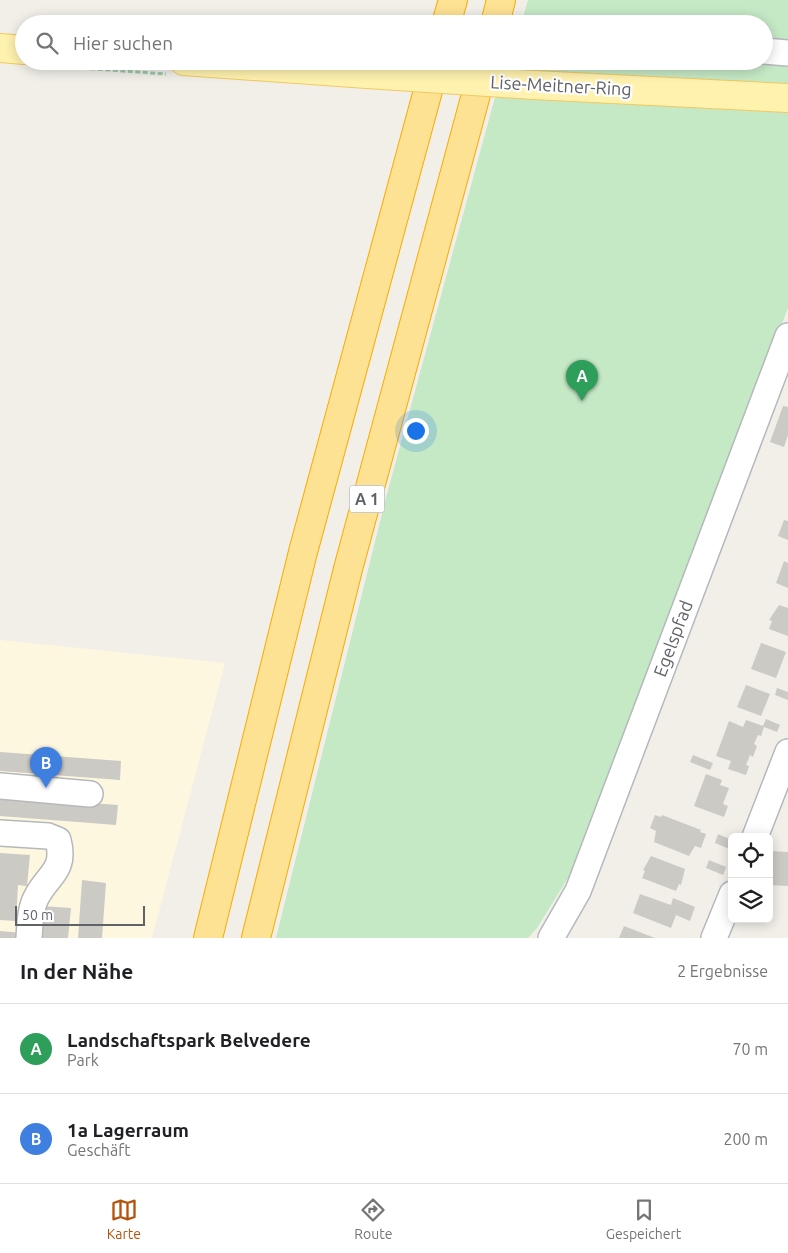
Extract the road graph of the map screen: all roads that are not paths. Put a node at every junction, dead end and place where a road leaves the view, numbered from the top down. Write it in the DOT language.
graph roads {
  1 [pos="452,0"];
  2 [pos="501,0"];
  3 [pos="448,15"];
  4 [pos="497,15"];
  5 [pos="0,48"];
  6 [pos="15,49"];
  7 [pos="773,52"];
  8 [pos="788,53"];
  9 [pos="311,70"];
  10 [pos="434,70"];
  11 [pos="483,70"];
  12 [pos="788,98"];
  13 [pos="788,336"];
  14 [pos="788,752"];
  15 [pos="0,786"];
  16 [pos="90,794"];
  17 [pos="0,833"];
  18 [pos="756,833"];
  19 [pos="728,904"];
  20 [pos="29,938"];
  21 [pos="208,938"];
  22 [pos="256,938"];
  23 [pos="551,938"];
  24 [pos="714,938"];
  1 -- 3 [label="highway"];
  2 -- 4 [label="highway"];
  5 -- 6 [label="main road"];
  7 -- 8 [label="street"];
  9 -- 12 [label="main road, Lise-Meitner-Ring, bridge"];
  10 -- 21 [label="highway"];
  11 -- 22 [label="highway, A 1"];
  13 -- 23 [label="street, Egelspfad"];
  14 -- 18 [label="street"];
  15 -- 16 [label="street"];
  17 -- 20 [label="street"];
  19 -- 24 [label="street"];
}
